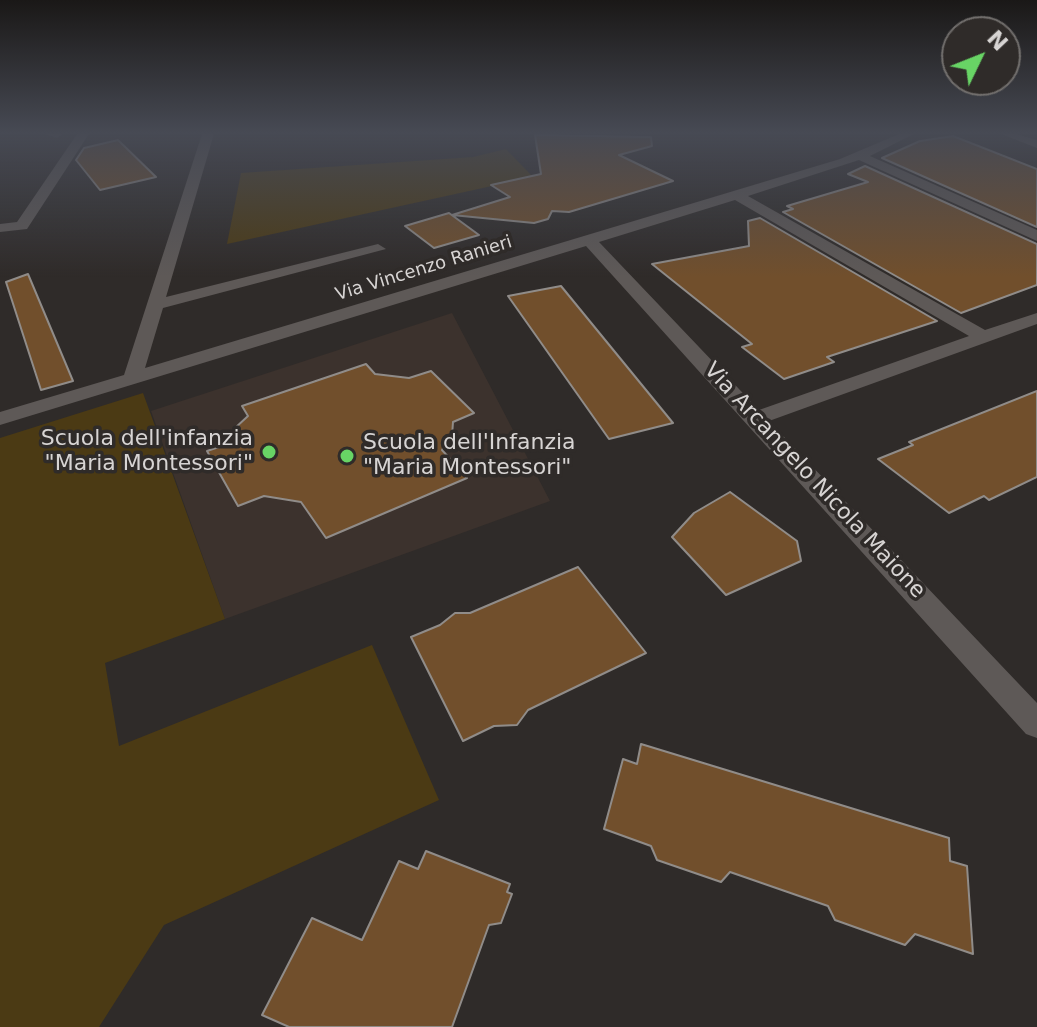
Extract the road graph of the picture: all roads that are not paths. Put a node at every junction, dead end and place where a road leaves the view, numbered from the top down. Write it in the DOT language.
graph roads {
  1 [pos="51,182"];
  2 [pos="193,182"];
  3 [pos="778,182"];
  4 [pos="917,182"];
  5 [pos="737,195"];
  6 [pos="0,228"];
  7 [pos="1037,236"];
  8 [pos="589,240"];
  9 [pos="381,248"];
  10 [pos="155,305"];
  11 [pos="1037,318"];
  12 [pos="984,337"];
  13 [pos="132,380"];
  14 [pos="756,418"];
  15 [pos="0,419"];
  16 [pos="1037,724"];
  1 -- 6 [label="street"];
  2 -- 10 [label="street"];
  3 -- 5 [label="street, Via Vincenzo Ranieri"];
  4 -- 7 [label="street"];
  5 -- 8 [label="street, Via Vincenzo Ranieri"];
  5 -- 12 [label="street"];
  8 -- 13 [label="street, Via Vincenzo Ranieri"];
  8 -- 14 [label="street, Via Arcangelo Nicola Maione"];
  9 -- 10 [label="street"];
  10 -- 13 [label="street"];
  11 -- 12 [label="street"];
  12 -- 14 [label="street"];
  13 -- 15 [label="street, Via Vincenzo Ranieri"];
  14 -- 16 [label="street, Via Arcangelo Nicola Maione"];
}
